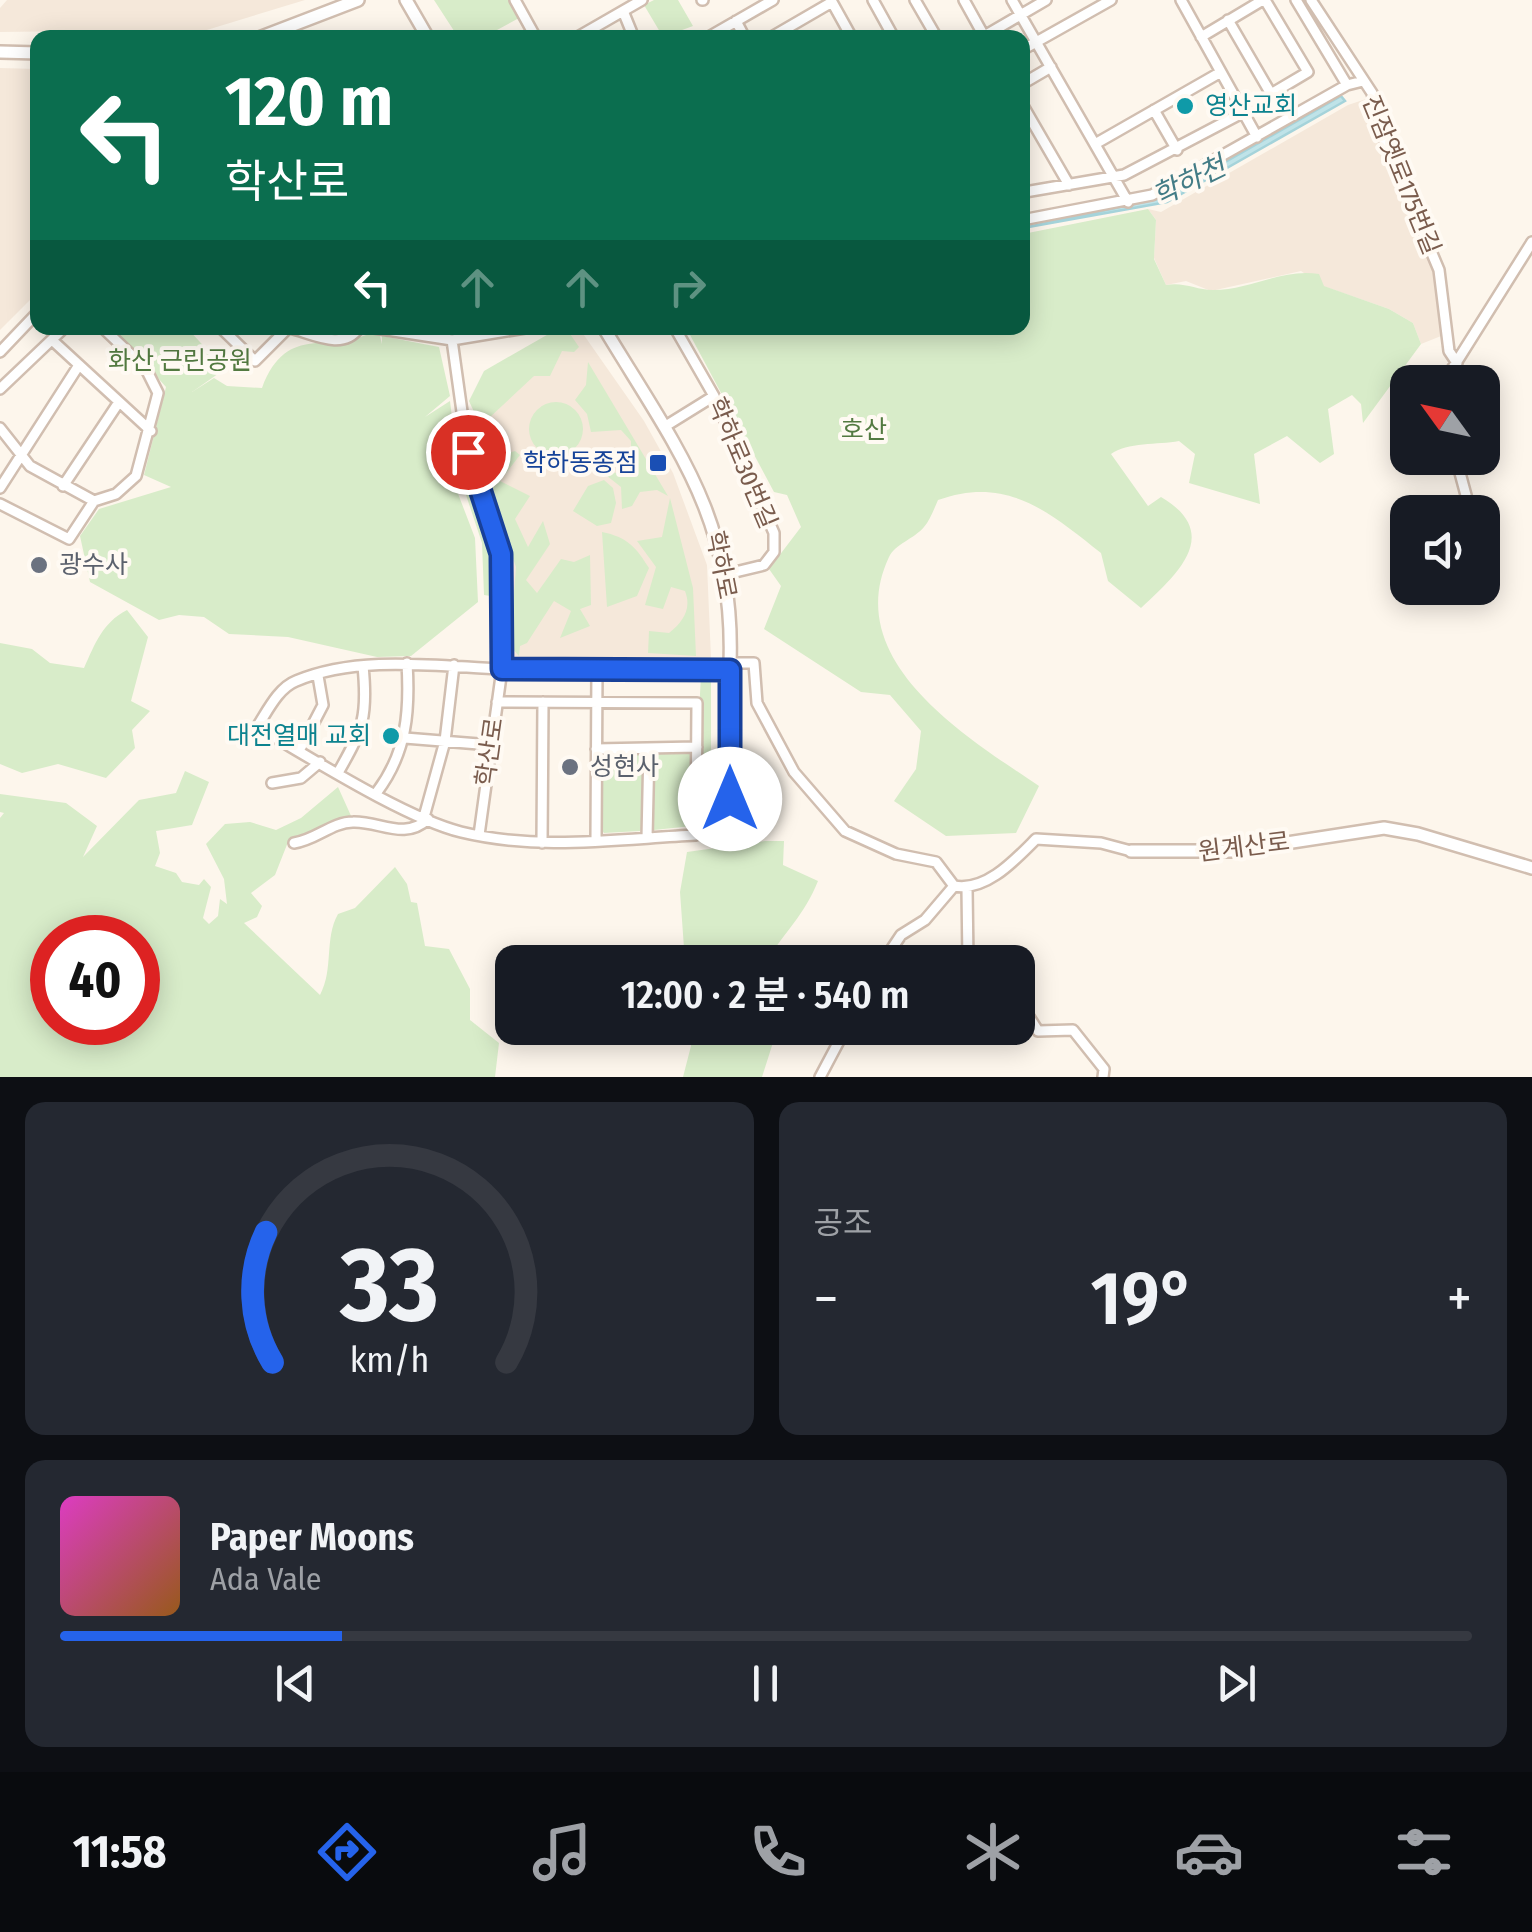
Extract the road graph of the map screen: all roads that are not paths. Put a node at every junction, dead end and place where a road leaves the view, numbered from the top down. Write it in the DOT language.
graph roads {
  1 [pos="358,0"];
  2 [pos="406,0"];
  3 [pos="515,0"];
  4 [pos="642,0"];
  5 [pos="772,0"];
  6 [pos="872,0"];
  7 [pos="915,0"];
  8 [pos="964,0"];
  9 [pos="1012,0"];
  10 [pos="1046,0"];
  11 [pos="1111,0"];
  12 [pos="1181,0"];
  13 [pos="1296,0"];
  14 [pos="1311,0"];
  15 [pos="1258,1"];
  16 [pos="832,2"];
  17 [pos="622,11"];
  18 [pos="1020,15"];
  19 [pos="1228,20"];
  20 [pos="736,21"];
  21 [pos="791,25"];
  22 [pos="280,30"];
  23 [pos="423,30"];
  24 [pos="532,30"];
  25 [pos="590,30"];
  26 [pos="630,30"];
  27 [pos="720,30"];
  28 [pos="741,30"];
  29 [pos="783,30"];
  30 [pos="794,30"];
  31 [pos="848,30"];
  32 [pos="889,30"];
  33 [pos="932,30"];
  34 [pos="979,30"];
  35 [pos="994,30"];
  36 [pos="1029,30"];
  37 [pos="1030,32"];
  38 [pos="1201,36"];
  39 [pos="1036,42"];
  40 [pos="1030,45"];
  41 [pos="0,52"];
  42 [pos="30,53"];
  43 [pos="1051,68"];
  44 [pos="1221,72"];
  45 [pos="1030,80"];
  46 [pos="1363,81"];
  47 [pos="1346,86"];
  48 [pos="1154,110"];
  49 [pos="1244,112"];
  50 [pos="1030,118"];
  51 [pos="1258,137"];
  52 [pos="1095,144"];
  53 [pos="1176,150"];
  54 [pos="1114,177"];
  55 [pos="1069,185"];
  56 [pos="1030,189"];
  57 [pos="1128,202"];
  58 [pos="1030,219"];
  59 [pos="1532,242"];
  60 [pos="30,320"];
  61 [pos="57,335"];
  62 [pos="110,335"];
  63 [pos="230,335"];
  64 [pos="282,335"];
  65 [pos="314,335"];
  66 [pos="354,335"];
  67 [pos="420,335"];
  68 [pos="482,335"];
  69 [pos="608,335"];
  70 [pos="680,335"];
  71 [pos="52,340"];
  72 [pos="452,340"];
  73 [pos="0,352"];
  74 [pos="80,365"];
  75 [pos="1452,365"];
  76 [pos="1457,365"];
  77 [pos="0,389"];
  78 [pos="714,396"];
  79 [pos="118,402"];
  80 [pos="664,427"];
  81 [pos="0,428"];
  82 [pos="150,431"];
  83 [pos="21,457"];
  84 [pos="63,486"];
  85 [pos="0,488"];
  86 [pos="94,501"];
  87 [pos="0,504"];
  88 [pos="727,574"];
  89 [pos="408,663"];
  90 [pos="454,665"];
  91 [pos="363,666"];
  92 [pos="730,667"];
  93 [pos="502,669"];
  94 [pos="597,670"];
  95 [pos="318,676"];
  96 [pos="596,701"];
  97 [pos="497,702"];
  98 [pos="543,702"];
  99 [pos="406,738"];
  100 [pos="446,742"];
  101 [pos="491,745"];
  102 [pos="696,747"];
  103 [pos="596,748"];
  104 [pos="650,748"];
  105 [pos="299,751"];
  106 [pos="320,762"];
  107 [pos="339,771"];
  108 [pos="272,782"];
  109 [pos="376,792"];
  110 [pos="426,818"];
  111 [pos="730,831"];
  112 [pos="479,835"];
  113 [pos="647,838"];
  114 [pos="596,841"];
  115 [pos="294,843"];
  116 [pos="542,844"];
  117 [pos="1131,851"];
  118 [pos="1532,868"];
  119 [pos="954,886"];
  120 [pos="967,888"];
  121 [pos="894,945"];
  122 [pos="968,945"];
  123 [pos="1035,1026"];
  124 [pos="837,1045"];
  125 [pos="820,1077"];
  126 [pos="1103,1077"];
  1 -- 22 [label="street"];
  2 -- 23 [label="street"];
  3 -- 24 [label="street"];
  4 -- 17 [label="street"];
  5 -- 20 [label="street"];
  6 -- 32 [label="street"];
  7 -- 33 [label="street"];
  8 -- 34 [label="street"];
  9 -- 18 [label="street"];
  10 -- 18 [label="street"];
  11 -- 39 [label="street"];
  12 -- 38 [label="street"];
  13 -- 47 [label="street"];
  14 -- 46 [label="street, 진잠옛로175번길"];
  15 -- 19 [label="street"];
  15 -- 19 [label="street"];
  16 -- 21 [label="street"];
  16 -- 31 [label="street"];
  17 -- 25 [label="street"];
  17 -- 26 [label="street"];
  18 -- 35 [label="street"];
  18 -- 36 [label="street"];
  19 -- 38 [label="street"];
  20 -- 27 [label="street"];
  20 -- 28 [label="street"];
  21 -- 29 [label="street"];
  21 -- 30 [label="street"];
  37 -- 39 [label="street"];
  38 -- 44 [label="street"];
  39 -- 40 [label="street"];
  39 -- 43 [label="street"];
  41 -- 42 [label="street"];
  43 -- 45 [label="street"];
  43 -- 52 [label="street"];
  44 -- 48 [label="street"];
  44 -- 49 [label="street"];
  46 -- 47 [label="street"];
  46 -- 75 [label="street, 진잠옛로175번길"];
  47 -- 51 [label="street"];
  48 -- 52 [label="street"];
  48 -- 53 [label="street"];
  49 -- 51 [label="street"];
  49 -- 53 [label="street"];
  50 -- 55 [label="street"];
  51 -- 57 [label="street"];
  52 -- 54 [label="street"];
  53 -- 54 [label="street"];
  54 -- 55 [label="street"];
  54 -- 57 [label="street"];
  55 -- 56 [label="street"];
  57 -- 58 [label="street"];
  59 -- 76 [label="street"];
  60 -- 73 [label="street"];
  61 -- 71 [label="street"];
  62 -- 82 [label="street"];
  63 -- 64 [label="street"];
  65 -- 66 [label="street"];
  67 -- 72 [label="street"];
  68 -- 72 [label="street"];
  69 -- 80 [label="street, 학하로"];
  70 -- 78 [label="street, 학하로30번길"];
  71 -- 74 [label="street"];
  71 -- 77 [label="street"];
  72 -- 93 [label="street, 학산로"];
  74 -- 79 [label="street"];
  74 -- 83 [label="street"];
  78 -- 80 [label="street"];
  78 -- 88 [label="street, 학하로30번길"];
  79 -- 82 [label="street"];
  79 -- 84 [label="street"];
  80 -- 88 [label="street, 학하로"];
  81 -- 83 [label="street"];
  82 -- 86 [label="street"];
  83 -- 84 [label="street"];
  83 -- 85 [label="street"];
  84 -- 86 [label="street"];
  86 -- 87 [label="street"];
  88 -- 92 [label="street, 학하로"];
  89 -- 90 [label="street"];
  89 -- 91 [label="street"];
  89 -- 99 [label="street"];
  90 -- 93 [label="street"];
  90 -- 100 [label="street, 학산로"];
  91 -- 95 [label="street"];
  91 -- 107 [label="street"];
  92 -- 94 [label="street"];
  92 -- 111 [label="street, 학하로"];
  92 -- 119 [label="street"];
  93 -- 94 [label="street"];
  93 -- 97 [label="street, 학산로"];
  94 -- 96 [label="street"];
  95 -- 105 [label="street"];
  95 -- 105 [label="street"];
  96 -- 98 [label="street"];
  96 -- 102 [label="street"];
  96 -- 103 [label="street"];
  97 -- 98 [label="street"];
  97 -- 101 [label="street, 학산로"];
  98 -- 116 [label="street, 학산로"];
  99 -- 100 [label="street"];
  99 -- 109 [label="street"];
  100 -- 101 [label="street"];
  100 -- 110 [label="street, 학산로"];
  101 -- 112 [label="street, 학산로"];
  102 -- 104 [label="street"];
  102 -- 113 [label="street"];
  103 -- 104 [label="street"];
  103 -- 114 [label="street"];
  104 -- 113 [label="street"];
  105 -- 106 [label="street"];
  106 -- 107 [label="street"];
  106 -- 108 [label="street"];
  107 -- 109 [label="street"];
  109 -- 110 [label="street"];
  110 -- 112 [label="street"];
  110 -- 115 [label="street"];
  112 -- 116 [label="street"];
  113 -- 114 [label="street"];
  114 -- 116 [label="street"];
  117 -- 118 [label="street, 원계산로"];
  117 -- 120 [label="street, 원계산로"];
  119 -- 120 [label="street"];
  119 -- 121 [label="street"];
  120 -- 122 [label="street"];
  123 -- 126 [label="street"];
  124 -- 125 [label="street"];
}
